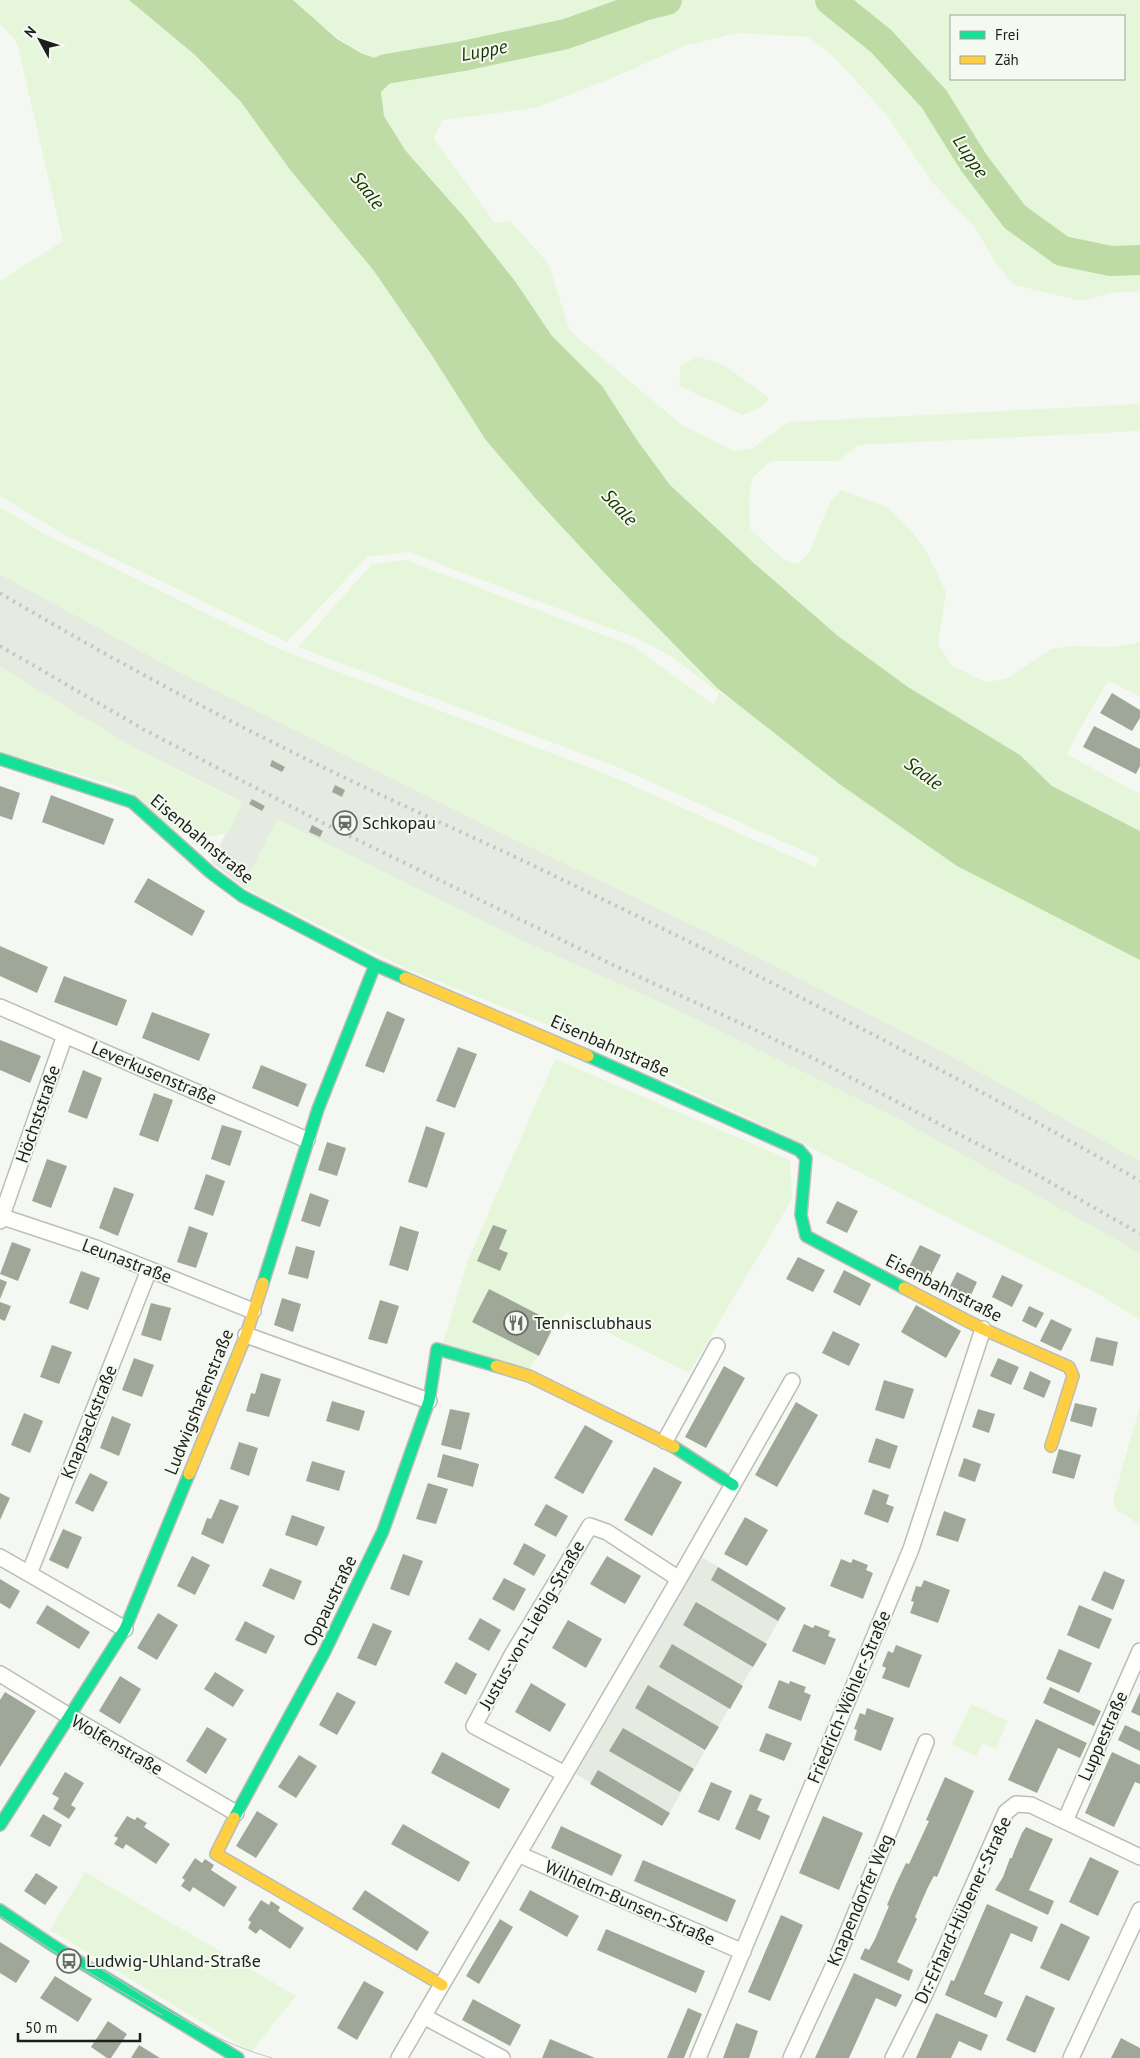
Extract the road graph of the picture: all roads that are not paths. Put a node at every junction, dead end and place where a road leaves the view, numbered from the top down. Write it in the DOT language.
graph roads {
  1 [pos="0,759"];
  2 [pos="376,965"];
  3 [pos="0,1007"];
  4 [pos="65,1035"];
  5 [pos="308,1140"];
  6 [pos="1,1218"];
  7 [pos="149,1270"];
  8 [pos="253,1311"];
  9 [pos="984,1329"];
  10 [pos="246,1335"];
  11 [pos="717,1346"];
  12 [pos="792,1381"];
  13 [pos="429,1401"];
  14 [pos="664,1441"];
  15 [pos="1051,1446"];
  16 [pos="733,1485"];
  17 [pos="0,1557"];
  18 [pos="29,1574"];
  19 [pos="679,1579"];
  20 [pos="125,1629"];
  21 [pos="1140,1651"];
  22 [pos="0,1674"];
  23 [pos="69,1716"];
  24 [pos="926,1742"];
  25 [pos="565,1774"];
  26 [pos="236,1813"];
  27 [pos="1065,1821"];
  28 [pos="0,1825"];
  29 [pos="518,1854"];
  30 [pos="1140,1857"];
  31 [pos="0,1910"];
  32 [pos="1140,1910"];
  33 [pos="743,1952"];
  34 [pos="442,1984"];
  35 [pos="423,2016"];
  36 [pos="238,2058"];
  37 [pos="399,2058"];
  38 [pos="502,2058"];
  39 [pos="698,2058"];
  40 [pos="791,2058"];
  41 [pos="894,2058"];
  42 [pos="1070,2058"];
  1 -- 2 [label="street, Eisenbahnstraße"];
  2 -- 5 [label="street, Ludwigshafenstraße"];
  2 -- 9 [label="street, Eisenbahnstraße"];
  3 -- 4 [label="street, Leverkusenstraße"];
  4 -- 5 [label="street, Leverkusenstraße"];
  4 -- 6 [label="street, Höchststraße"];
  5 -- 8 [label="street, Ludwigshafenstraße"];
  6 -- 7 [label="street, Leunastraße"];
  7 -- 8 [label="street, Leunastraße"];
  7 -- 18 [label="street, Knapsackstraße"];
  8 -- 10 [label="street, Ludwigshafenstraße"];
  9 -- 15 [label="street, Eisenbahnstraße"];
  9 -- 33 [label="street, Friedrich-Wöhler-Straße"];
  10 -- 13 [label="street"];
  10 -- 20 [label="street, Ludwigshafenstraße"];
  11 -- 14 [label="street"];
  12 -- 16 [label="street"];
  13 -- 14 [label="street, Oppaustraße"];
  13 -- 26 [label="street, Oppaustraße"];
  14 -- 16 [label="street"];
  16 -- 19 [label="street"];
  17 -- 18 [label="street"];
  18 -- 20 [label="street"];
  19 -- 25 [label="street"];
  19 -- 25 [label="street, Justus-von-Liebig-Straße"];
  20 -- 23 [label="street, Ludwigshafenstraße"];
  21 -- 27 [label="street, Luppestraße"];
  22 -- 23 [label="street, Wolfenstraße"];
  23 -- 26 [label="street, Wolfenstraße"];
  23 -- 28 [label="street, Ludwigshafenstraße"];
  24 -- 40 [label="street, Knapendorfer Weg"];
  25 -- 29 [label="street"];
  26 -- 34 [label="street, Oppaustraße"];
  27 -- 30 [label="street, Dr.-Erhard-Hübener-Straße"];
  27 -- 41 [label="street, Dr.-Erhard-Hübener-Straße"];
  29 -- 33 [label="street, Wilhelm-Bunsen-Straße"];
  29 -- 34 [label="street"];
  31 -- 36 [label="street"];
  32 -- 42 [label="street"];
  33 -- 39 [label="street, Friedrich-Wöhler-Straße"];
  34 -- 35 [label="street"];
  35 -- 37 [label="street"];
  35 -- 38 [label="street"];
}
